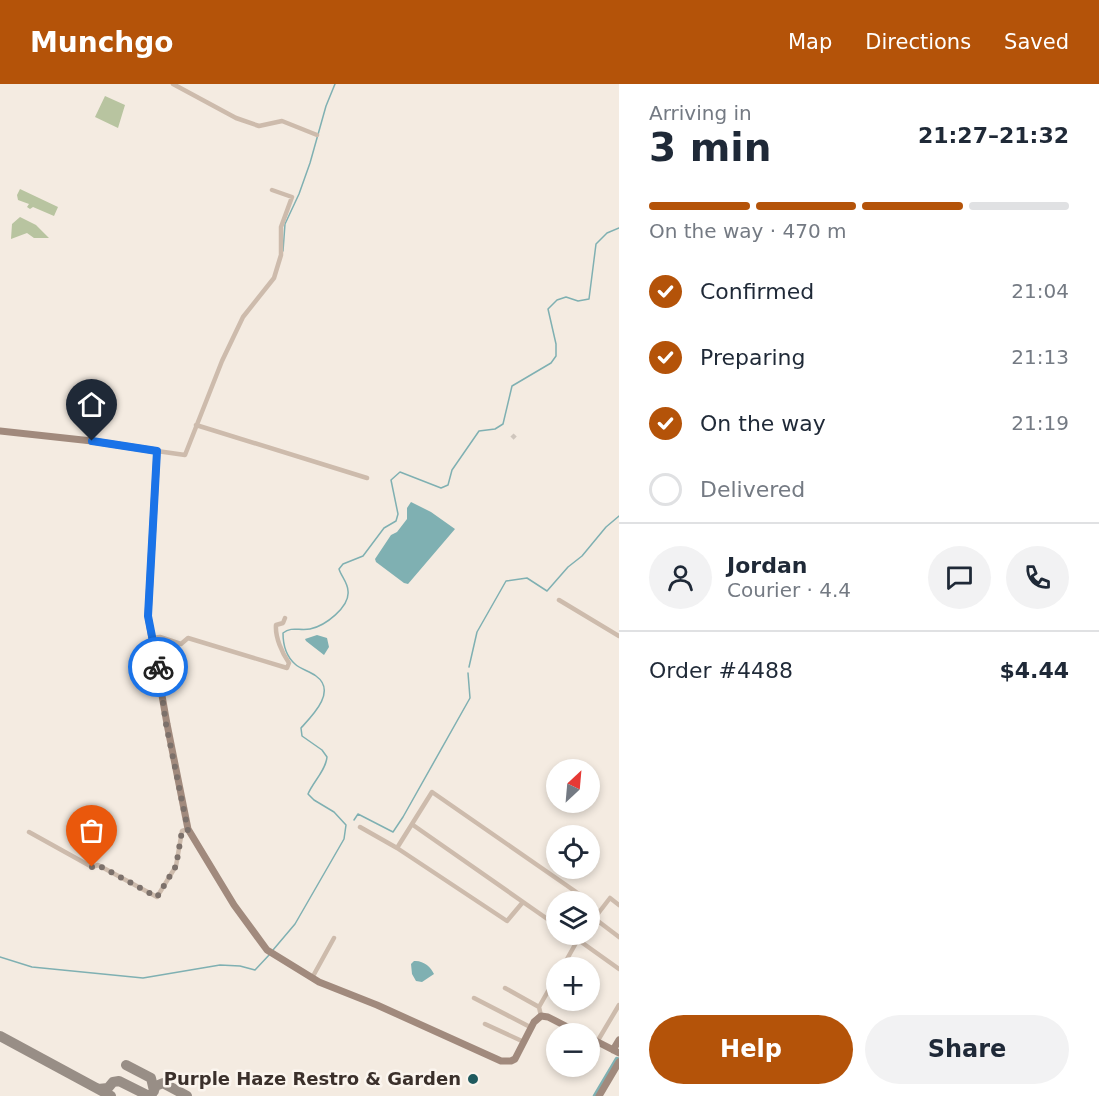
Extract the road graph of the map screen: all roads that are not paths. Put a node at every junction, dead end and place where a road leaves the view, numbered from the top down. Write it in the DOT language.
graph roads {
  1 [pos="173,84"];
  2 [pos="317,135"];
  3 [pos="272,190"];
  4 [pos="196,425"];
  5 [pos="0,431"];
  6 [pos="157,451"];
  7 [pos="367,478"];
  8 [pos="559,600"];
  9 [pos="285,618"];
  10 [pos="619,636"];
  11 [pos="152,638"];
  12 [pos="413,825"];
  13 [pos="360,827"];
  14 [pos="188,830"];
  15 [pos="29,832"];
  16 [pos="397,848"];
  17 [pos="575,891"];
  18 [pos="523,902"];
  19 [pos="619,905"];
  20 [pos="600,909"];
  21 [pos="546,918"];
  22 [pos="600,923"];
  23 [pos="619,937"];
  24 [pos="334,938"];
  25 [pos="584,945"];
  26 [pos="619,969"];
  27 [pos="312,978"];
  28 [pos="505,988"];
  29 [pos="546,995"];
  30 [pos="474,998"];
  31 [pos="619,1005"];
  32 [pos="539,1007"];
  33 [pos="541,1016"];
  34 [pos="560,1023"];
  35 [pos="485,1024"];
  36 [pos="531,1028"];
  37 [pos="600,1037"];
  38 [pos="619,1040"];
  39 [pos="524,1042"];
  40 [pos="600,1044"];
  41 [pos="616,1052"];
  42 [pos="619,1062"];
  43 [pos="599,1096"];
  1 -- 2 [label="street"];
  3 -- 4 [label="street"];
  4 -- 6 [label="street"];
  4 -- 7 [label="street"];
  5 -- 6 [label="street"];
  6 -- 11 [label="street"];
  8 -- 10 [label="street"];
  9 -- 11 [label="street"];
  11 -- 14 [label="street"];
  12 -- 16 [label="street"];
  12 -- 17 [label="street"];
  12 -- 18 [label="street"];
  13 -- 16 [label="street"];
  14 -- 15 [label="street"];
  14 -- 27 [label="street"];
  16 -- 18 [label="street"];
  18 -- 21 [label="street"];
  19 -- 20 [label="street"];
  22 -- 23 [label="street"];
  24 -- 27 [label="street"];
  25 -- 26 [label="street"];
  27 -- 39 [label="street"];
  28 -- 32 [label="street"];
  29 -- 32 [label="street"];
  30 -- 36 [label="street"];
  31 -- 37 [label="street"];
  32 -- 33 [label="street"];
  33 -- 34 [label="street"];
  33 -- 36 [label="street"];
  35 -- 39 [label="street"];
  36 -- 39 [label="street"];
  38 -- 41 [label="street"];
  40 -- 41 [label="street"];
  42 -- 43 [label="street"];
}
